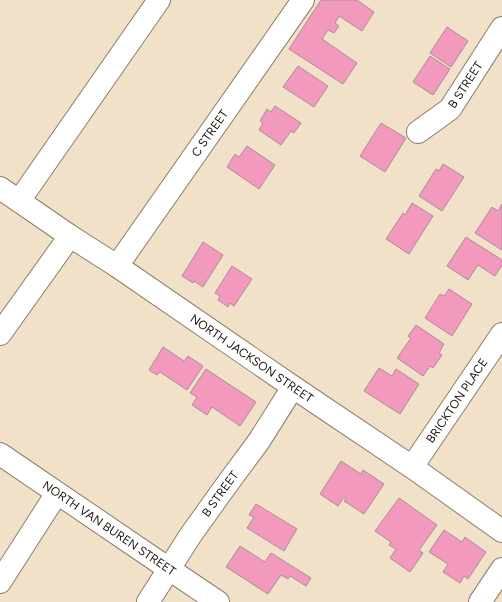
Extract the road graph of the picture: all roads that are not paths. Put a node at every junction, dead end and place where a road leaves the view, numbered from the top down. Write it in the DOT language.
graph roads {
  1 [pos="159,0"];
  2 [pos="303,0"];
  3 [pos="502,28"];
  4 [pos="418,132"];
  5 [pos="0,188"];
  6 [pos="19,200"];
  7 [pos="70,236"];
  8 [pos="117,266"];
  9 [pos="0,334"];
  10 [pos="502,334"];
  11 [pos="293,387"];
  12 [pos="0,454"];
  13 [pos="412,467"];
  14 [pos="57,493"];
  15 [pos="502,531"];
  16 [pos="169,569"];
  17 [pos="502,569"];
  18 [pos="0,582"];
  19 [pos="148,602"];
  20 [pos="218,602"];
  21 [pos="480,602"];
  1 -- 6 [label="street"];
  2 -- 8 [label="street, C STREET"];
  3 -- 4 [label="street, B STREET"];
  5 -- 6 [label="street, NORTH JACKSON STREET"];
  6 -- 7 [label="street, NORTH JACKSON STREET"];
  7 -- 8 [label="street, NORTH JACKSON STREET"];
  7 -- 9 [label="street"];
  8 -- 11 [label="street, NORTH JACKSON STREET"];
  10 -- 13 [label="street, BRICKTON PLACE"];
  11 -- 13 [label="street, NORTH JACKSON STREET"];
  11 -- 16 [label="street, B STREET"];
  12 -- 14 [label="street, NORTH VAN BUREN STREET"];
  13 -- 15 [label="street, NORTH JACKSON STREET"];
  14 -- 16 [label="street, NORTH VAN BUREN STREET"];
  14 -- 18 [label="street"];
  16 -- 19 [label="street, B STREET"];
  16 -- 20 [label="street, NORTH VAN BUREN STREET"];
  17 -- 21 [label="street"];
}
